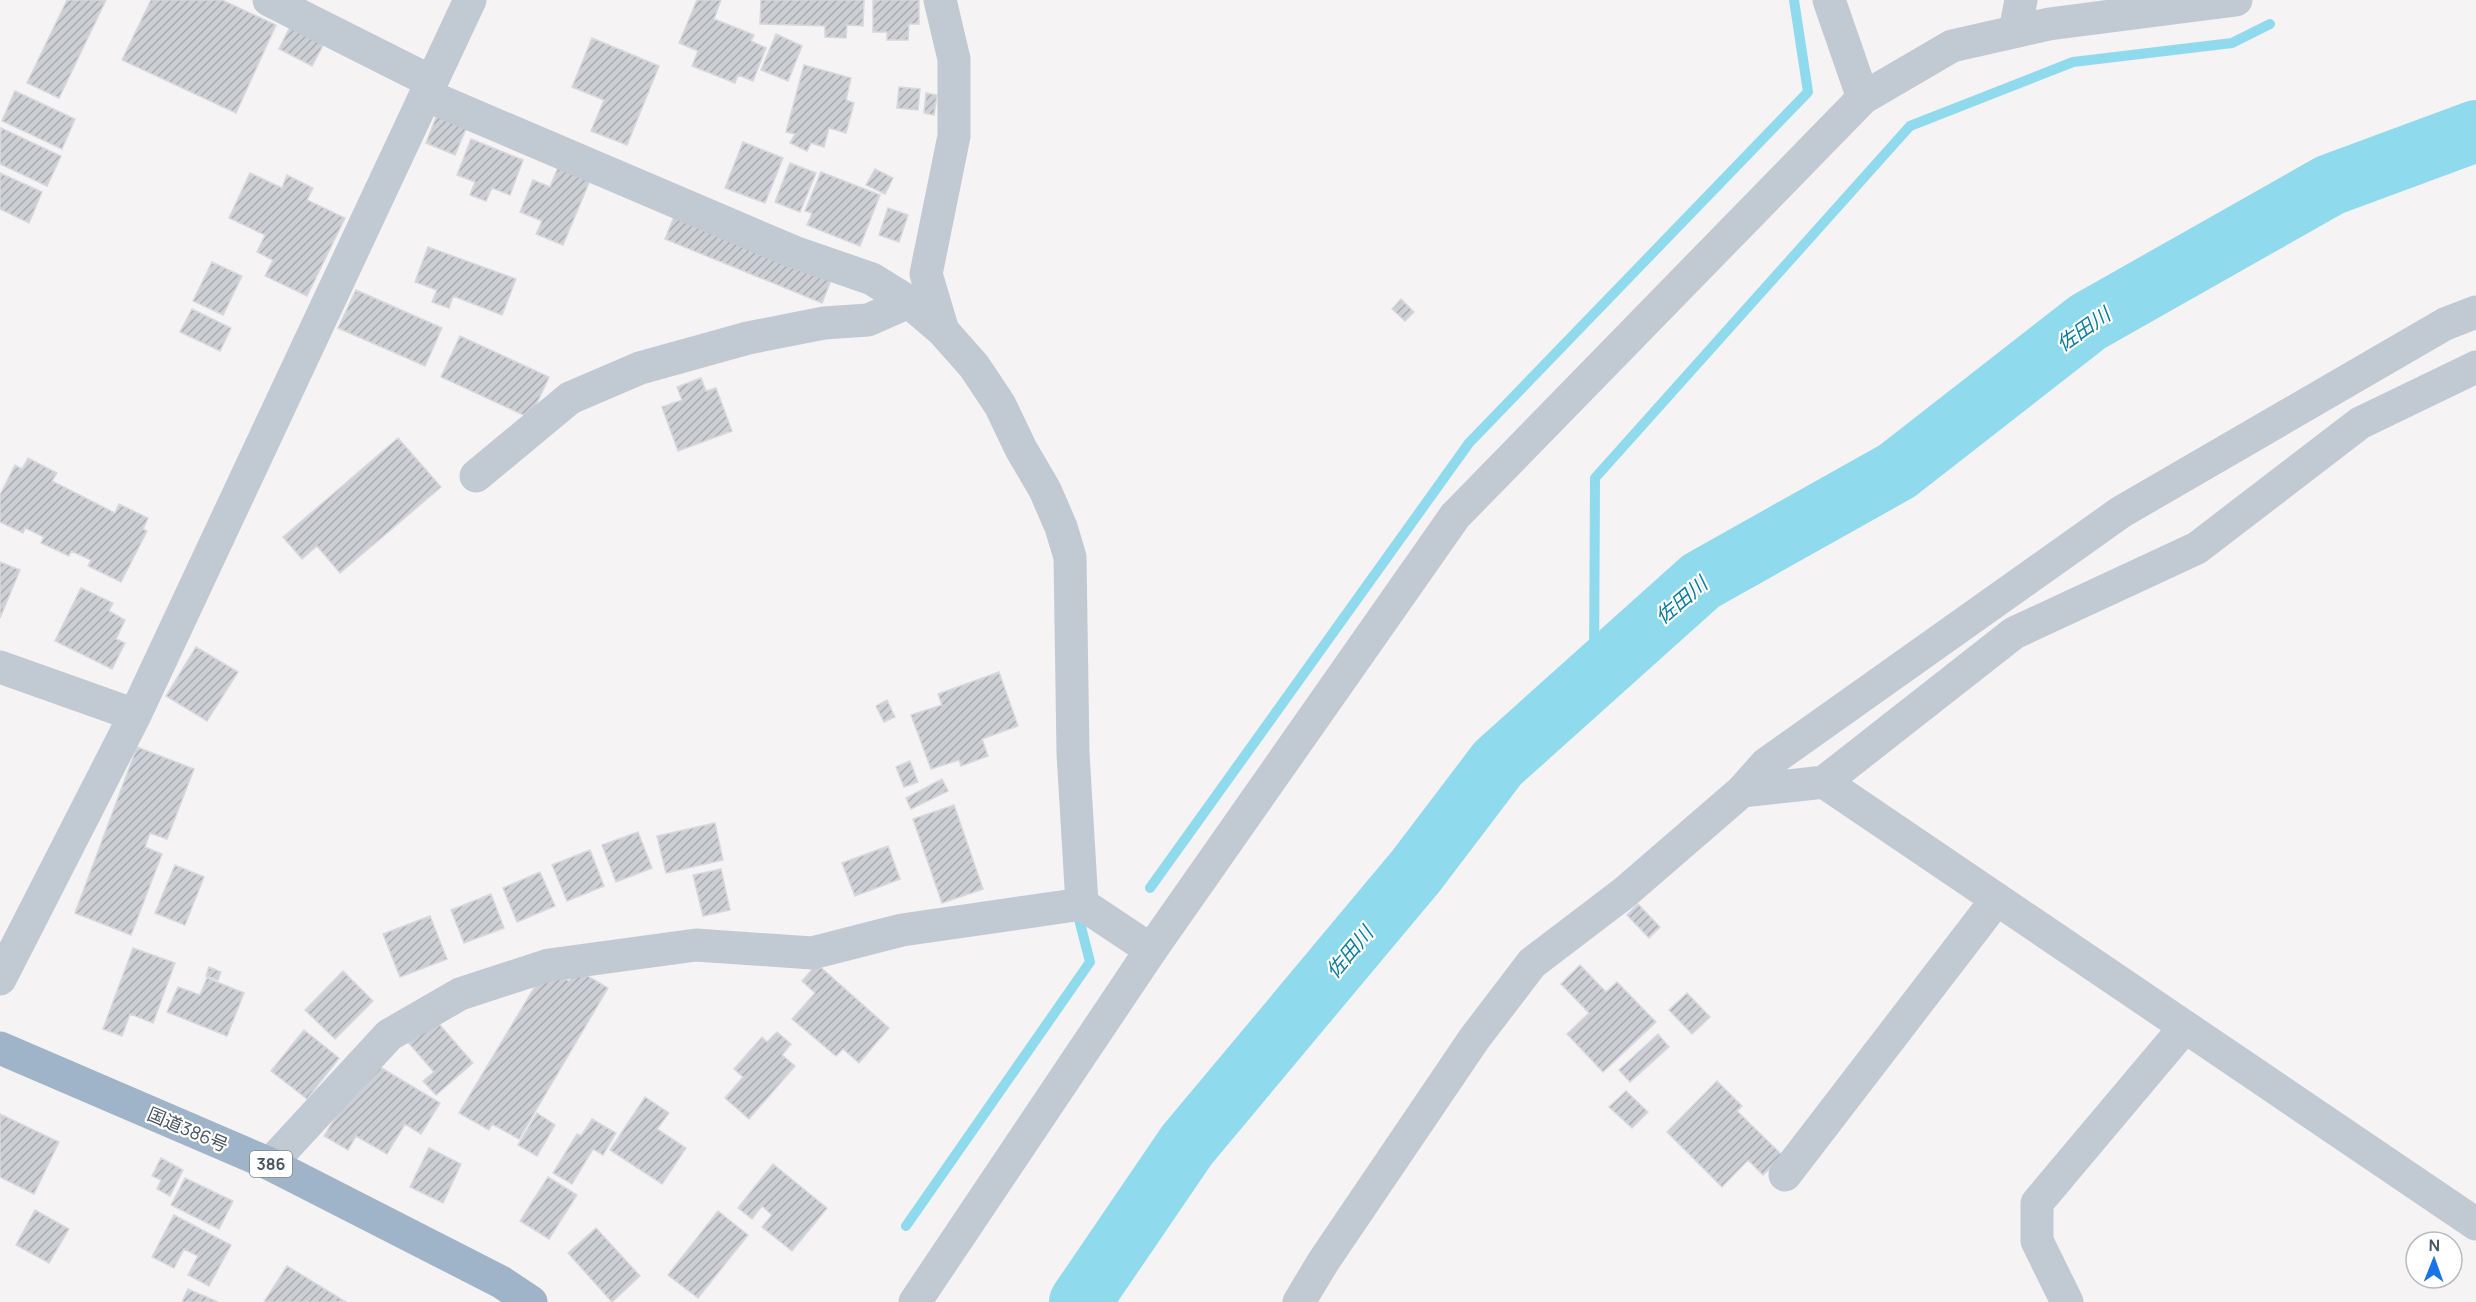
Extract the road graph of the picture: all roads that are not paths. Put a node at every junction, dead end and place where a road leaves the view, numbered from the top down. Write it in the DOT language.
graph roads {
  1 [pos="269,0"];
  2 [pos="470,0"];
  3 [pos="940,0"];
  4 [pos="1829,0"];
  5 [pos="2236,0"];
  6 [pos="2018,16"];
  7 [pos="429,89"];
  8 [pos="1863,98"];
  9 [pos="909,302"];
  10 [pos="2476,312"];
  11 [pos="943,331"];
  12 [pos="2476,367"];
  13 [pos="476,476"];
  14 [pos="0,667"];
  15 [pos="135,715"];
  16 [pos="1824,782"];
  17 [pos="1742,791"];
  18 [pos="1997,899"];
  19 [pos="1082,904"];
  20 [pos="1151,950"];
  21 [pos="0,979"];
  22 [pos="2185,1027"];
  23 [pos="0,1048"];
  24 [pos="270,1164"];
  25 [pos="1785,1175"];
  26 [pos="2476,1224"];
  27 [pos="531,1302"];
  28 [pos="915,1302"];
  29 [pos="1299,1302"];
  30 [pos="2067,1302"];
  1 -- 7 [label="street"];
  2 -- 7 [label="street"];
  3 -- 11 [label="street"];
  4 -- 8 [label="street"];
  5 -- 6 [label="street"];
  6 -- 8 [label="street"];
  7 -- 9 [label="street"];
  7 -- 15 [label="street"];
  8 -- 20 [label="street"];
  9 -- 11 [label="street"];
  9 -- 13 [label="street"];
  10 -- 17 [label="street"];
  11 -- 19 [label="street"];
  12 -- 16 [label="street"];
  14 -- 15 [label="street"];
  15 -- 21 [label="street"];
  16 -- 17 [label="street"];
  16 -- 18 [label="street"];
  17 -- 29 [label="street"];
  18 -- 22 [label="street"];
  18 -- 25 [label="street"];
  19 -- 20 [label="street"];
  19 -- 24 [label="street"];
  20 -- 28 [label="street"];
  22 -- 26 [label="street"];
  22 -- 30 [label="street"];
  23 -- 24 [label="highway, 国道386号 / 386"];
  24 -- 27 [label="highway, 国道386号 / 386"];
}
